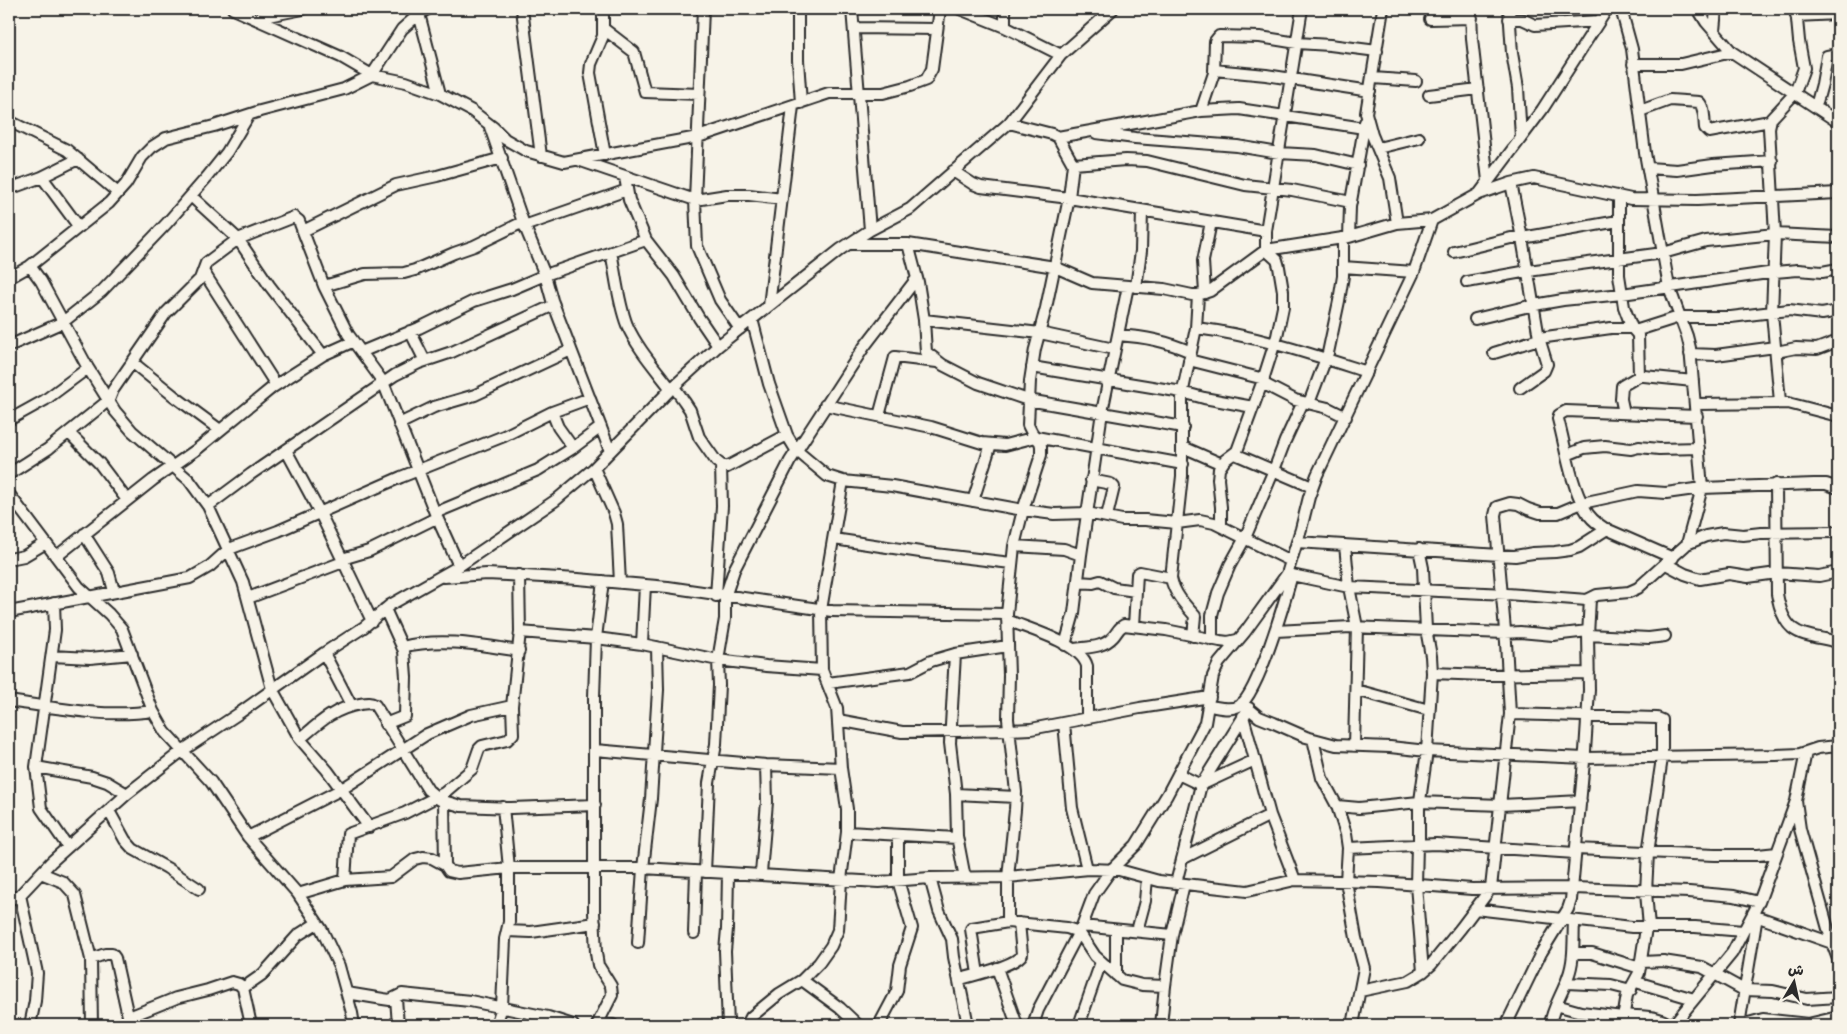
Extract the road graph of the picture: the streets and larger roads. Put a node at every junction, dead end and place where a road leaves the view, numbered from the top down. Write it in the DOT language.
graph roads {
  1 [pos="233,9"];
  2 [pos="303,9"];
  3 [pos="522,9"];
  4 [pos="603,9"];
  5 [pos="703,9"];
  6 [pos="798,9"];
  7 [pos="852,9"];
  8 [pos="940,9"];
  9 [pos="960,9"];
  10 [pos="1005,9"];
  11 [pos="1113,9"];
  12 [pos="1302,9"];
  13 [pos="1383,9"];
  14 [pos="1606,9"];
  15 [pos="1621,9"];
  16 [pos="1698,9"];
  17 [pos="1716,9"];
  18 [pos="422,10"];
  19 [pos="1796,12"];
  20 [pos="1471,14"];
  21 [pos="1509,14"];
  22 [pos="1838,14"];
  23 [pos="256,18"];
  24 [pos="1430,19"];
  25 [pos="1598,22"];
  26 [pos="1005,27"];
  27 [pos="854,28"];
  28 [pos="604,29"];
  29 [pos="937,30"];
  30 [pos="1714,31"];
  31 [pos="1297,43"];
  32 [pos="1377,52"];
  33 [pos="1732,52"];
  34 [pos="1838,54"];
  35 [pos="1061,55"];
  36 [pos="1633,64"];
  37 [pos="1214,70"];
  38 [pos="372,75"];
  39 [pos="1373,78"];
  40 [pos="1291,79"];
  41 [pos="1416,81"];
  42 [pos="1478,89"];
  43 [pos="1370,91"];
  44 [pos="1795,92"];
  45 [pos="860,93"];
  46 [pos="440,94"];
  47 [pos="700,94"];
  48 [pos="1429,95"];
  49 [pos="797,105"];
  50 [pos="1816,106"];
  51 [pos="1201,111"];
  52 [pos="1640,111"];
  53 [pos="1366,114"];
  54 [pos="248,115"];
  55 [pos="1285,116"];
  56 [pos="9,121"];
  57 [pos="1770,121"];
  58 [pos="1838,122"];
  59 [pos="1009,123"];
  60 [pos="489,124"];
  61 [pos="1364,128"];
  62 [pos="1087,132"];
  63 [pos="698,137"];
  64 [pos="1521,137"];
  65 [pos="1058,138"];
  66 [pos="1419,138"];
  67 [pos="1378,148"];
  68 [pos="1279,153"];
  69 [pos="605,155"];
  70 [pos="541,156"];
  71 [pos="502,158"];
  72 [pos="78,159"];
  73 [pos="577,160"];
  74 [pos="1772,161"];
  75 [pos="1073,164"];
  76 [pos="1358,164"];
  77 [pos="1648,168"];
  78 [pos="953,171"];
  79 [pos="42,177"];
  80 [pos="625,177"];
  81 [pos="1488,181"];
  82 [pos="1511,183"];
  83 [pos="9,189"];
  84 [pos="627,190"];
  85 [pos="1274,190"];
  86 [pos="118,193"];
  87 [pos="1838,193"];
  88 [pos="1479,194"];
  89 [pos="191,196"];
  90 [pos="1618,197"];
  91 [pos="1772,197"];
  92 [pos="1069,198"];
  93 [pos="782,199"];
  94 [pos="695,200"];
  95 [pos="1655,200"];
  96 [pos="1351,202"];
  97 [pos="1142,211"];
  98 [pos="1432,220"];
  99 [pos="1618,221"];
  100 [pos="1211,222"];
  101 [pos="1398,223"];
  102 [pos="524,224"];
  103 [pos="79,227"];
  104 [pos="870,230"];
  105 [pos="303,231"];
  106 [pos="1266,231"];
  107 [pos="1775,234"];
  108 [pos="1838,237"];
  109 [pos="1346,238"];
  110 [pos="1522,238"];
  111 [pos="238,239"];
  112 [pos="646,240"];
  113 [pos="849,244"];
  114 [pos="908,244"];
  115 [pos="1266,250"];
  116 [pos="611,252"];
  117 [pos="1454,252"];
  118 [pos="1663,253"];
  119 [pos="1618,258"];
  120 [pos="30,266"];
  121 [pos="1055,267"];
  122 [pos="1343,267"];
  123 [pos="1838,269"];
  124 [pos="203,271"];
  125 [pos="1528,271"];
  126 [pos="1414,272"];
  127 [pos="1774,272"];
  128 [pos="545,276"];
  129 [pos="9,278"];
  130 [pos="916,278"];
  131 [pos="1467,282"];
  132 [pos="324,286"];
  133 [pos="1132,286"];
  134 [pos="1668,287"];
  135 [pos="1201,294"];
  136 [pos="1622,294"];
  137 [pos="554,305"];
  138 [pos="1534,305"];
  139 [pos="769,306"];
  140 [pos="1838,311"];
  141 [pos="1772,313"];
  142 [pos="1679,317"];
  143 [pos="752,319"];
  144 [pos="1476,319"];
  145 [pos="924,320"];
  146 [pos="63,322"];
  147 [pos="1196,328"];
  148 [pos="740,329"];
  149 [pos="1634,329"];
  150 [pos="410,331"];
  151 [pos="1040,333"];
  152 [pos="1118,335"];
  153 [pos="1539,339"];
  154 [pos="1838,341"];
  155 [pos="352,342"];
  156 [pos="1274,344"];
  157 [pos="9,346"];
  158 [pos="718,346"];
  159 [pos="1114,349"];
  160 [pos="571,350"];
  161 [pos="1776,350"];
  162 [pos="360,352"];
  163 [pos="1494,353"];
  164 [pos="1690,354"];
  165 [pos="322,355"];
  166 [pos="1190,356"];
  167 [pos="1326,359"];
  168 [pos="424,361"];
  169 [pos="132,362"];
  170 [pos="938,362"];
  171 [pos="1032,367"];
  172 [pos="88,368"];
  173 [pos="1367,372"];
  174 [pos="1639,376"];
  175 [pos="1109,379"];
  176 [pos="1263,381"];
  177 [pos="1693,381"];
  178 [pos="384,382"];
  179 [pos="276,385"];
  180 [pos="672,388"];
  181 [pos="1520,388"];
  182 [pos="1182,392"];
  183 [pos="590,398"];
  184 [pos="109,400"];
  185 [pos="1028,400"];
  186 [pos="1780,402"];
  187 [pos="1306,403"];
  188 [pos="1696,404"];
  189 [pos="825,405"];
  190 [pos="1253,407"];
  191 [pos="552,412"];
  192 [pos="1102,412"];
  193 [pos="1624,413"];
  194 [pos="879,416"];
  195 [pos="1346,416"];
  196 [pos="1697,416"];
  197 [pos="1838,416"];
  198 [pos="9,420"];
  199 [pos="399,424"];
  200 [pos="601,427"];
  201 [pos="1183,427"];
  202 [pos="220,430"];
  203 [pos="70,433"];
  204 [pos="787,435"];
  205 [pos="1036,437"];
  206 [pos="991,444"];
  207 [pos="1098,447"];
  208 [pos="1183,447"];
  209 [pos="573,448"];
  210 [pos="1699,448"];
  211 [pos="286,450"];
  212 [pos="796,450"];
  213 [pos="610,451"];
  214 [pos="1235,454"];
  215 [pos="1567,454"];
  216 [pos="1183,464"];
  217 [pos="1222,464"];
  218 [pos="721,465"];
  219 [pos="174,466"];
  220 [pos="594,468"];
  221 [pos="418,470"];
  222 [pos="1274,470"];
  223 [pos="9,474"];
  224 [pos="843,480"];
  225 [pos="1092,480"];
  226 [pos="1776,484"];
  227 [pos="1312,487"];
  228 [pos="1702,488"];
  229 [pos="1838,488"];
  230 [pos="9,494"];
  231 [pos="127,500"];
  232 [pos="973,501"];
  233 [pos="1582,503"];
  234 [pos="208,506"];
  235 [pos="1023,510"];
  236 [pos="320,513"];
  237 [pos="1086,513"];
  238 [pos="436,515"];
  239 [pos="1107,516"];
  240 [pos="1177,523"];
  241 [pos="1221,526"];
  242 [pos="1607,529"];
  243 [pos="1838,532"];
  244 [pos="84,534"];
  245 [pos="1777,534"];
  246 [pos="834,538"];
  247 [pos="1245,538"];
  248 [pos="1297,542"];
  249 [pos="46,544"];
  250 [pos="1688,544"];
  251 [pos="1344,545"];
  252 [pos="1014,546"];
  253 [pos="229,549"];
  254 [pos="1420,549"];
  255 [pos="1080,555"];
  256 [pos="1498,555"];
  257 [pos="57,556"];
  258 [pos="9,559"];
  259 [pos="342,560"];
  260 [pos="1291,561"];
  261 [pos="1670,561"];
  262 [pos="1011,563"];
  263 [pos="459,566"];
  264 [pos="1838,572"];
  265 [pos="1777,573"];
  266 [pos="1290,575"];
  267 [pos="519,576"];
  268 [pos="440,577"];
  269 [pos="1170,578"];
  270 [pos="604,581"];
  271 [pos="1078,582"];
  272 [pos="620,583"];
  273 [pos="645,585"];
  274 [pos="1349,588"];
  275 [pos="114,591"];
  276 [pos="1136,591"];
  277 [pos="1423,591"];
  278 [pos="1501,594"];
  279 [pos="720,596"];
  280 [pos="90,597"];
  281 [pos="248,598"];
  282 [pos="1590,599"];
  283 [pos="54,603"];
  284 [pos="384,609"];
  285 [pos="821,610"];
  286 [pos="9,612"];
  287 [pos="1007,617"];
  288 [pos="372,621"];
  289 [pos="1134,626"];
  290 [pos="1357,627"];
  291 [pos="1426,629"];
  292 [pos="1276,631"];
  293 [pos="520,632"];
  294 [pos="1505,633"];
  295 [pos="1588,633"];
  296 [pos="1193,636"];
  297 [pos="1666,636"];
  298 [pos="596,638"];
  299 [pos="1212,640"];
  300 [pos="1237,640"];
  301 [pos="1838,642"];
  302 [pos="642,644"];
  303 [pos="1065,644"];
  304 [pos="1008,646"];
  305 [pos="402,647"];
  306 [pos="657,647"];
  307 [pos="1075,649"];
  308 [pos="519,651"];
  309 [pos="324,653"];
  310 [pos="132,654"];
  311 [pos="955,654"];
  312 [pos="52,656"];
  313 [pos="718,660"];
  314 [pos="822,670"];
  315 [pos="1432,673"];
  316 [pos="1589,673"];
  317 [pos="1507,674"];
  318 [pos="828,684"];
  319 [pos="272,689"];
  320 [pos="1356,690"];
  321 [pos="9,702"];
  322 [pos="1209,702"];
  323 [pos="351,705"];
  324 [pos="512,706"];
  325 [pos="45,707"];
  326 [pos="1245,709"];
  327 [pos="1430,710"];
  328 [pos="153,711"];
  329 [pos="1510,714"];
  330 [pos="1587,715"];
  331 [pos="1087,718"];
  332 [pos="838,720"];
  333 [pos="1064,723"];
  334 [pos="385,724"];
  335 [pos="1009,730"];
  336 [pos="951,731"];
  337 [pos="300,739"];
  338 [pos="1313,739"];
  339 [pos="1354,746"];
  340 [pos="1838,746"];
  341 [pos="403,750"];
  342 [pos="595,750"];
  343 [pos="182,751"];
  344 [pos="1427,751"];
  345 [pos="1806,752"];
  346 [pos="653,755"];
  347 [pos="1506,755"];
  348 [pos="1585,758"];
  349 [pos="1662,758"];
  350 [pos="712,760"];
  351 [pos="1255,760"];
  352 [pos="766,765"];
  353 [pos="36,767"];
  354 [pos="841,768"];
  355 [pos="1178,774"];
  356 [pos="1201,785"];
  357 [pos="342,789"];
  358 [pos="127,794"];
  359 [pos="956,794"];
  360 [pos="1016,797"];
  361 [pos="440,799"];
  362 [pos="1581,801"];
  363 [pos="1796,801"];
  364 [pos="1420,802"];
  365 [pos="595,805"];
  366 [pos="1337,806"];
  367 [pos="1501,806"];
  368 [pos="503,808"];
  369 [pos="109,811"];
  370 [pos="1270,815"];
  371 [pos="369,827"];
  372 [pos="848,832"];
  373 [pos="898,835"];
  374 [pos="248,837"];
  375 [pos="957,838"];
  376 [pos="1418,845"];
  377 [pos="68,847"];
  378 [pos="1496,847"];
  379 [pos="1348,848"];
  380 [pos="1575,851"];
  381 [pos="1648,853"];
  382 [pos="1778,853"];
  383 [pos="1182,859"];
  384 [pos="445,865"];
  385 [pos="509,868"];
  386 [pos="594,868"];
  387 [pos="643,868"];
  388 [pos="1087,869"];
  389 [pos="1110,870"];
  390 [pos="701,872"];
  391 [pos="41,873"];
  392 [pos="728,873"];
  393 [pos="761,874"];
  394 [pos="1008,877"];
  395 [pos="930,878"];
  396 [pos="965,878"];
  397 [pos="1147,878"];
  398 [pos="345,880"];
  399 [pos="840,880"];
  400 [pos="898,880"];
  401 [pos="1294,880"];
  402 [pos="1346,881"];
  403 [pos="1180,883"];
  404 [pos="1416,885"];
  405 [pos="1491,888"];
  406 [pos="1573,888"];
  407 [pos="198,889"];
  408 [pos="1646,892"];
  409 [pos="298,894"];
  410 [pos="20,895"];
  411 [pos="9,900"];
  412 [pos="1759,902"];
  413 [pos="1475,909"];
  414 [pos="1754,915"];
  415 [pos="1560,920"];
  416 [pos="1574,921"];
  417 [pos="1013,922"];
  418 [pos="317,923"];
  419 [pos="595,923"];
  420 [pos="1647,927"];
  421 [pos="1080,929"];
  422 [pos="1116,930"];
  423 [pos="1743,930"];
  424 [pos="507,931"];
  425 [pos="1138,931"];
  426 [pos="694,933"];
  427 [pos="1172,935"];
  428 [pos="1832,942"];
  429 [pos="638,943"];
  430 [pos="1573,953"];
  431 [pos="91,959"];
  432 [pos="1838,959"];
  433 [pos="1101,962"];
  434 [pos="1641,965"];
  435 [pos="997,968"];
  436 [pos="1423,972"];
  437 [pos="978,974"];
  438 [pos="1715,974"];
  439 [pos="1116,975"];
  440 [pos="960,979"];
  441 [pos="802,980"];
  442 [pos="1566,983"];
  443 [pos="1164,986"];
  444 [pos="1633,986"];
  445 [pos="243,988"];
  446 [pos="1744,990"];
  447 [pos="1360,991"];
  448 [pos="347,993"];
  449 [pos="1838,997"];
  450 [pos="396,998"];
  451 [pos="1694,1000"];
  452 [pos="1556,1005"];
  453 [pos="502,1007"];
  454 [pos="1838,1017"];
  455 [pos="1623,1019"];
  456 [pos="129,1021"];
  457 [pos="598,1024"];
  458 [pos="30,1025"];
  459 [pos="92,1025"];
  460 [pos="251,1025"];
  461 [pos="354,1025"];
  462 [pos="398,1025"];
  463 [pos="496,1025"];
  464 [pos="572,1025"];
  465 [pos="613,1025"];
  466 [pos="728,1025"];
  467 [pos="748,1025"];
  468 [pos="858,1025"];
  469 [pos="879,1025"];
  470 [pos="968,1025"];
  471 [pos="1017,1025"];
  472 [pos="1033,1025"];
  473 [pos="1079,1025"];
  474 [pos="1161,1025"];
  475 [pos="1353,1025"];
  476 [pos="1506,1025"];
  477 [pos="1550,1025"];
  478 [pos="1672,1025"];
  479 [pos="1740,1025"];
  1 -- 23 [label="street"];
  2 -- 23 [label="street"];
  3 -- 70 [label="street"];
  4 -- 28 [label="street"];
  5 -- 47 [label="street"];
  6 -- 49 [label="street"];
  7 -- 27 [label="street"];
  8 -- 29 [label="street"];
  9 -- 26 [label="street"];
  10 -- 26 [label="street"];
  11 -- 35 [label="street"];
  12 -- 31 [label="street"];
  13 -- 32 [label="street"];
  14 -- 25 [label="street"];
  15 -- 36 [label="street"];
  16 -- 30 [label="street"];
  17 -- 30 [label="street"];
  18 -- 38 [label="street"];
  18 -- 46 [label="street"];
  19 -- 22 [label="street"];
  19 -- 44 [label="street"];
  20 -- 24 [label="street"];
  20 -- 42 [label="street"];
  21 -- 25 [label="street"];
  21 -- 64 [label="street"];
  23 -- 38 [label="street"];
  25 -- 64 [label="street"];
  26 -- 35 [label="street"];
  27 -- 29 [label="street"];
  27 -- 45 [label="street"];
  28 -- 47 [label="street"];
  28 -- 69 [label="street"];
  29 -- 45 [label="street"];
  30 -- 33 [label="street"];
  31 -- 32 [label="street"];
  31 -- 37 [label="street"];
  31 -- 40 [label="street"];
  32 -- 39 [label="street"];
  33 -- 36 [label="street"];
  33 -- 44 [label="street"];
  34 -- 50 [label="street"];
  35 -- 59 [label="street"];
  36 -- 52 [label="street"];
  37 -- 40 [label="street"];
  37 -- 51 [label="street"];
  38 -- 46 [label="street"];
  38 -- 54 [label="street"];
  39 -- 41 [label="street"];
  39 -- 43 [label="street"];
  40 -- 43 [label="street"];
  40 -- 55 [label="street"];
  42 -- 48 [label="street"];
  42 -- 81 [label="street"];
  43 -- 53 [label="street"];
  44 -- 50 [label="street"];
  44 -- 57 [label="street"];
  45 -- 49 [label="street"];
  45 -- 104 [label="street"];
  46 -- 60 [label="street"];
  47 -- 63 [label="street"];
  49 -- 63 [label="street"];
  49 -- 93 [label="street"];
  50 -- 58 [label="street"];
  51 -- 55 [label="street"];
  51 -- 62 [label="street"];
  52 -- 57 [label="street"];
  52 -- 77 [label="street"];
  53 -- 61 [label="street"];
  53 -- 67 [label="street"];
  54 -- 86 [label="street"];
  54 -- 89 [label="street"];
  55 -- 61 [label="street"];
  55 -- 68 [label="street"];
  56 -- 72 [label="street"];
  57 -- 74 [label="street"];
  59 -- 65 [label="street"];
  59 -- 78 [label="street"];
  60 -- 70 [label="street"];
  60 -- 71 [label="street"];
  61 -- 76 [label="street"];
  62 -- 65 [label="street"];
  62 -- 68 [label="street"];
  63 -- 69 [label="street"];
  63 -- 94 [label="street"];
  64 -- 81 [label="street"];
  65 -- 75 [label="street"];
  66 -- 67 [label="street"];
  67 -- 101 [label="street"];
  68 -- 76 [label="street"];
  68 -- 85 [label="street"];
  69 -- 73 [label="street"];
  70 -- 73 [label="street"];
  71 -- 102 [label="street"];
  71 -- 105 [label="street"];
  72 -- 79 [label="street"];
  72 -- 86 [label="street"];
  73 -- 80 [label="street"];
  74 -- 77 [label="street"];
  74 -- 91 [label="street"];
  75 -- 85 [label="street"];
  75 -- 92 [label="street"];
  76 -- 96 [label="street"];
  77 -- 95 [label="street"];
  78 -- 92 [label="street"];
  78 -- 104 [label="street"];
  79 -- 83 [label="street"];
  79 -- 103 [label="street"];
  80 -- 84 [label="street"];
  80 -- 94 [label="street"];
  81 -- 88 [label="street"];
  82 -- 88 [label="street"];
  82 -- 90 [label="street"];
  82 -- 110 [label="street"];
  84 -- 102 [label="street"];
  84 -- 112 [label="street"];
  85 -- 96 [label="street"];
  85 -- 106 [label="street"];
  86 -- 103 [label="street"];
  87 -- 91 [label="street"];
  88 -- 98 [label="street"];
  89 -- 111 [label="street"];
  89 -- 146 [label="street"];
  90 -- 95 [label="street"];
  90 -- 99 [label="street"];
  91 -- 95 [label="street"];
  91 -- 107 [label="street"];
  92 -- 97 [label="street"];
  92 -- 121 [label="street"];
  93 -- 94 [label="street"];
  93 -- 139 [label="street"];
  94 -- 148 [label="street"];
  95 -- 118 [label="street"];
  96 -- 109 [label="street"];
  97 -- 100 [label="street"];
  97 -- 133 [label="street"];
  98 -- 101 [label="street"];
  98 -- 126 [label="street"];
  99 -- 110 [label="street"];
  99 -- 119 [label="street"];
  100 -- 106 [label="street"];
  100 -- 135 [label="street"];
  101 -- 109 [label="street"];
  102 -- 128 [label="street"];
  102 -- 132 [label="street"];
  103 -- 120 [label="street"];
  104 -- 113 [label="street"];
  105 -- 111 [label="street"];
  105 -- 132 [label="street"];
  106 -- 115 [label="street"];
  107 -- 108 [label="street"];
  107 -- 118 [label="street"];
  107 -- 127 [label="street"];
  109 -- 115 [label="street"];
  109 -- 122 [label="street"];
  110 -- 117 [label="street"];
  110 -- 125 [label="street"];
  111 -- 124 [label="street"];
  111 -- 165 [label="street"];
  112 -- 116 [label="street"];
  112 -- 158 [label="street"];
  113 -- 114 [label="street"];
  113 -- 139 [label="street"];
  114 -- 121 [label="street"];
  114 -- 130 [label="street"];
  115 -- 135 [label="street"];
  115 -- 156 [label="street"];
  116 -- 128 [label="street"];
  116 -- 180 [label="street"];
  118 -- 119 [label="street"];
  118 -- 134 [label="street"];
  119 -- 125 [label="street"];
  119 -- 136 [label="street"];
  120 -- 129 [label="street"];
  120 -- 146 [label="street"];
  121 -- 133 [label="street"];
  121 -- 151 [label="street"];
  122 -- 126 [label="street"];
  122 -- 167 [label="street"];
  123 -- 127 [label="street"];
  124 -- 169 [label="street"];
  124 -- 179 [label="street"];
  125 -- 131 [label="street"];
  125 -- 138 [label="street"];
  126 -- 173 [label="street"];
  127 -- 134 [label="street"];
  127 -- 141 [label="street"];
  128 -- 137 [label="street"];
  128 -- 150 [label="street"];
  130 -- 145 [label="street"];
  130 -- 189 [label="street"];
  132 -- 155 [label="street"];
  133 -- 135 [label="street"];
  133 -- 152 [label="street"];
  134 -- 136 [label="street"];
  134 -- 142 [label="street"];
  135 -- 147 [label="street"];
  136 -- 138 [label="street"];
  136 -- 149 [label="street"];
  137 -- 160 [label="street"];
  137 -- 168 [label="street"];
  138 -- 144 [label="street"];
  138 -- 153 [label="street"];
  139 -- 143 [label="street"];
  140 -- 141 [label="street"];
  141 -- 142 [label="street"];
  141 -- 161 [label="street"];
  142 -- 149 [label="street"];
  142 -- 164 [label="street"];
  143 -- 148 [label="street"];
  143 -- 204 [label="street"];
  145 -- 151 [label="street"];
  145 -- 170 [label="street"];
  146 -- 157 [label="street"];
  146 -- 172 [label="street"];
  147 -- 156 [label="street"];
  147 -- 166 [label="street"];
  148 -- 158 [label="street"];
  149 -- 153 [label="street"];
  149 -- 174 [label="street"];
  150 -- 162 [label="street"];
  150 -- 168 [label="street"];
  151 -- 159 [label="street"];
  151 -- 171 [label="street"];
  152 -- 159 [label="street"];
  152 -- 166 [label="street"];
  153 -- 163 [label="street"];
  153 -- 181 [label="street"];
  154 -- 161 [label="street"];
  155 -- 162 [label="street"];
  155 -- 165 [label="street"];
  156 -- 167 [label="street"];
  156 -- 176 [label="street"];
  158 -- 180 [label="street"];
  159 -- 175 [label="street"];
  160 -- 183 [label="street"];
  160 -- 199 [label="street"];
  161 -- 164 [label="street"];
  161 -- 186 [label="street"];
  162 -- 178 [label="street"];
  164 -- 177 [label="street"];
  165 -- 179 [label="street"];
  166 -- 176 [label="street"];
  166 -- 182 [label="street"];
  167 -- 173 [label="street"];
  167 -- 187 [label="street"];
  168 -- 178 [label="street"];
  169 -- 184 [label="street"];
  169 -- 202 [label="street"];
  170 -- 185 [label="street"];
  170 -- 194 [label="street"];
  171 -- 175 [label="street"];
  171 -- 185 [label="street"];
  172 -- 184 [label="street"];
  172 -- 198 [label="street"];
  173 -- 195 [label="street"];
  174 -- 177 [label="street"];
  174 -- 193 [label="street"];
  175 -- 182 [label="street"];
  175 -- 192 [label="street"];
  176 -- 187 [label="street"];
  176 -- 190 [label="street"];
  177 -- 188 [label="street"];
  178 -- 199 [label="street"];
  178 -- 211 [label="street"];
  179 -- 202 [label="street"];
  180 -- 213 [label="street"];
  180 -- 218 [label="street"];
  182 -- 190 [label="street"];
  182 -- 201 [label="street"];
  183 -- 191 [label="street"];
  183 -- 200 [label="street"];
  184 -- 203 [label="street"];
  184 -- 219 [label="street"];
  185 -- 192 [label="street"];
  185 -- 205 [label="street"];
  186 -- 188 [label="street"];
  186 -- 197 [label="street"];
  187 -- 195 [label="street"];
  187 -- 222 [label="street"];
  188 -- 196 [label="street"];
  189 -- 194 [label="street"];
  189 -- 212 [label="street"];
  190 -- 214 [label="street"];
  191 -- 209 [label="street"];
  191 -- 221 [label="street"];
  192 -- 201 [label="street"];
  192 -- 207 [label="street"];
  193 -- 196 [label="street"];
  193 -- 215 [label="street"];
  194 -- 206 [label="street"];
  195 -- 227 [label="street"];
  196 -- 210 [label="street"];
  199 -- 221 [label="street"];
  200 -- 209 [label="street"];
  200 -- 213 [label="street"];
  201 -- 208 [label="street"];
  202 -- 219 [label="street"];
  203 -- 223 [label="street"];
  203 -- 231 [label="street"];
  204 -- 212 [label="street"];
  204 -- 218 [label="street"];
  205 -- 206 [label="street"];
  205 -- 207 [label="street"];
  205 -- 235 [label="street"];
  206 -- 232 [label="street"];
  207 -- 216 [label="street"];
  207 -- 225 [label="street"];
  208 -- 216 [label="street"];
  208 -- 217 [label="street"];
  209 -- 238 [label="street"];
  210 -- 215 [label="street"];
  210 -- 228 [label="street"];
  211 -- 234 [label="street"];
  211 -- 236 [label="street"];
  212 -- 224 [label="street"];
  212 -- 279 [label="street"];
  213 -- 220 [label="street"];
  214 -- 217 [label="street"];
  214 -- 222 [label="street"];
  215 -- 233 [label="street"];
  216 -- 240 [label="street"];
  217 -- 241 [label="street"];
  218 -- 279 [label="street"];
  219 -- 231 [label="street"];
  219 -- 234 [label="street"];
  220 -- 263 [label="street"];
  220 -- 272 [label="street"];
  221 -- 236 [label="street"];
  221 -- 238 [label="street"];
  222 -- 227 [label="street"];
  222 -- 247 [label="street"];
  224 -- 232 [label="street"];
  224 -- 246 [label="street"];
  225 -- 237 [label="street"];
  225 -- 239 [label="street"];
  226 -- 228 [label="street"];
  226 -- 229 [label="street"];
  226 -- 245 [label="street"];
  227 -- 248 [label="street"];
  228 -- 233 [label="street"];
  228 -- 250 [label="street"];
  230 -- 249 [label="street"];
  231 -- 244 [label="street"];
  232 -- 235 [label="street"];
  233 -- 242 [label="street"];
  233 -- 256 [label="street"];
  234 -- 253 [label="street"];
  235 -- 237 [label="street"];
  235 -- 252 [label="street"];
  236 -- 253 [label="street"];
  236 -- 259 [label="street"];
  237 -- 239 [label="street"];
  237 -- 255 [label="street"];
  238 -- 259 [label="street"];
  238 -- 263 [label="street"];
  239 -- 240 [label="street"];
  240 -- 241 [label="street"];
  240 -- 269 [label="street"];
  241 -- 247 [label="street"];
  242 -- 256 [label="street"];
  242 -- 261 [label="street"];
  243 -- 245 [label="street"];
  244 -- 257 [label="street"];
  244 -- 275 [label="street"];
  245 -- 250 [label="street"];
  245 -- 265 [label="street"];
  246 -- 262 [label="street"];
  246 -- 285 [label="street"];
  247 -- 260 [label="street"];
  247 -- 299 [label="street"];
  248 -- 251 [label="street"];
  248 -- 260 [label="street"];
  249 -- 257 [label="street"];
  249 -- 258 [label="street"];
  250 -- 261 [label="street"];
  251 -- 254 [label="street"];
  251 -- 274 [label="street"];
  252 -- 255 [label="street"];
  252 -- 262 [label="street"];
  253 -- 275 [label="street"];
  253 -- 281 [label="street"];
  254 -- 256 [label="street"];
  254 -- 277 [label="street"];
  255 -- 271 [label="street"];
  256 -- 278 [label="street"];
  257 -- 280 [label="street"];
  259 -- 281 [label="street"];
  259 -- 288 [label="street"];
  260 -- 266 [label="street"];
  261 -- 265 [label="street"];
  261 -- 282 [label="street"];
  262 -- 287 [label="street"];
  263 -- 268 [label="street"];
  264 -- 265 [label="street"];
  265 -- 301 [label="street"];
  266 -- 274 [label="street"];
  266 -- 292 [label="street"];
  266 -- 300 [label="street"];
  267 -- 268 [label="street"];
  267 -- 270 [label="street"];
  267 -- 293 [label="street"];
  268 -- 284 [label="street"];
  269 -- 276 [label="street"];
  269 -- 296 [label="street"];
  270 -- 272 [label="street"];
  270 -- 298 [label="street"];
  271 -- 276 [label="street"];
  271 -- 303 [label="street"];
  272 -- 273 [label="street"];
  273 -- 279 [label="street"];
  273 -- 302 [label="street"];
  274 -- 277 [label="street"];
  274 -- 290 [label="street"];
  275 -- 280 [label="street"];
  276 -- 289 [label="street"];
  277 -- 278 [label="street"];
  277 -- 291 [label="street"];
  278 -- 282 [label="street"];
  278 -- 294 [label="street"];
  279 -- 285 [label="street"];
  279 -- 313 [label="street"];
  280 -- 283 [label="street"];
  280 -- 310 [label="street"];
  281 -- 319 [label="street"];
  282 -- 295 [label="street"];
  283 -- 286 [label="street"];
  283 -- 312 [label="street"];
  284 -- 288 [label="street"];
  284 -- 305 [label="street"];
  285 -- 287 [label="street"];
  285 -- 314 [label="street"];
  287 -- 303 [label="street"];
  287 -- 304 [label="street"];
  288 -- 309 [label="street"];
  289 -- 296 [label="street"];
  289 -- 307 [label="street"];
  290 -- 291 [label="street"];
  290 -- 292 [label="street"];
  290 -- 320 [label="street"];
  291 -- 294 [label="street"];
  291 -- 315 [label="street"];
  292 -- 326 [label="street"];
  293 -- 298 [label="street"];
  293 -- 308 [label="street"];
  294 -- 295 [label="street"];
  294 -- 317 [label="street"];
  295 -- 297 [label="street"];
  295 -- 316 [label="street"];
  296 -- 299 [label="street"];
  298 -- 302 [label="street"];
  298 -- 342 [label="street"];
  299 -- 300 [label="street"];
  300 -- 322 [label="street"];
  302 -- 306 [label="street"];
  303 -- 307 [label="street"];
  304 -- 311 [label="street"];
  304 -- 335 [label="street"];
  305 -- 308 [label="street"];
  305 -- 334 [label="street"];
  306 -- 313 [label="street"];
  306 -- 346 [label="street"];
  307 -- 331 [label="street"];
  308 -- 324 [label="street"];
  309 -- 319 [label="street"];
  309 -- 323 [label="street"];
  310 -- 312 [label="street"];
  310 -- 328 [label="street"];
  311 -- 318 [label="street"];
  311 -- 336 [label="street"];
  312 -- 325 [label="street"];
  313 -- 314 [label="street"];
  313 -- 350 [label="street"];
  314 -- 318 [label="street"];
  315 -- 317 [label="street"];
  315 -- 327 [label="street"];
  316 -- 317 [label="street"];
  316 -- 330 [label="street"];
  317 -- 329 [label="street"];
  318 -- 332 [label="street"];
  319 -- 337 [label="street"];
  319 -- 343 [label="street"];
  320 -- 327 [label="street"];
  320 -- 339 [label="street"];
  321 -- 325 [label="street"];
  322 -- 326 [label="street"];
  322 -- 331 [label="street"];
  322 -- 355 [label="street"];
  323 -- 334 [label="street"];
  323 -- 337 [label="street"];
  324 -- 341 [label="street"];
  324 -- 361 [label="street"];
  325 -- 328 [label="street"];
  325 -- 353 [label="street"];
  326 -- 338 [label="street"];
  326 -- 351 [label="street"];
  326 -- 356 [label="street"];
  327 -- 344 [label="street"];
  328 -- 343 [label="street"];
  329 -- 330 [label="street"];
  329 -- 347 [label="street"];
  330 -- 348 [label="street"];
  330 -- 349 [label="street"];
  331 -- 333 [label="street"];
  332 -- 336 [label="street"];
  332 -- 354 [label="street"];
  333 -- 335 [label="street"];
  333 -- 388 [label="street"];
  334 -- 341 [label="street"];
  335 -- 336 [label="street"];
  335 -- 360 [label="street"];
  336 -- 359 [label="street"];
  337 -- 357 [label="street"];
  338 -- 339 [label="street"];
  338 -- 366 [label="street"];
  339 -- 344 [label="street"];
  340 -- 345 [label="street"];
  341 -- 357 [label="street"];
  341 -- 361 [label="street"];
  342 -- 346 [label="street"];
  342 -- 365 [label="street"];
  343 -- 358 [label="street"];
  343 -- 374 [label="street"];
  344 -- 347 [label="street"];
  344 -- 364 [label="street"];
  345 -- 349 [label="street"];
  345 -- 363 [label="street"];
  346 -- 350 [label="street"];
  346 -- 387 [label="street"];
  347 -- 348 [label="street"];
  347 -- 367 [label="street"];
  348 -- 349 [label="street"];
  348 -- 362 [label="street"];
  349 -- 381 [label="street"];
  350 -- 352 [label="street"];
  350 -- 390 [label="street"];
  351 -- 356 [label="street"];
  351 -- 370 [label="street"];
  352 -- 354 [label="street"];
  352 -- 393 [label="street"];
  353 -- 358 [label="street"];
  353 -- 377 [label="street"];
  354 -- 372 [label="street"];
  355 -- 356 [label="street"];
  355 -- 389 [label="street"];
  356 -- 383 [label="street"];
  357 -- 371 [label="street"];
  357 -- 374 [label="street"];
  358 -- 369 [label="street"];
  359 -- 360 [label="street"];
  359 -- 375 [label="street"];
  360 -- 394 [label="street"];
  361 -- 368 [label="street"];
  361 -- 371 [label="street"];
  361 -- 384 [label="street"];
  362 -- 367 [label="street"];
  362 -- 380 [label="street"];
  363 -- 382 [label="street"];
  363 -- 428 [label="street"];
  364 -- 366 [label="street"];
  364 -- 367 [label="street"];
  364 -- 376 [label="street"];
  365 -- 368 [label="street"];
  365 -- 386 [label="street"];
  366 -- 379 [label="street"];
  367 -- 378 [label="street"];
  368 -- 385 [label="street"];
  369 -- 377 [label="street"];
  369 -- 407 [label="street"];
  370 -- 383 [label="street"];
  370 -- 401 [label="street"];
  371 -- 398 [label="street"];
  372 -- 373 [label="street"];
  372 -- 399 [label="street"];
  373 -- 375 [label="street"];
  373 -- 400 [label="street"];
  374 -- 409 [label="street"];
  375 -- 396 [label="street"];
  376 -- 378 [label="street"];
  376 -- 379 [label="street"];
  376 -- 404 [label="street"];
  377 -- 391 [label="street"];
  378 -- 380 [label="street"];
  378 -- 405 [label="street"];
  379 -- 402 [label="street"];
  380 -- 381 [label="street"];
  380 -- 406 [label="street"];
  381 -- 382 [label="street"];
  381 -- 408 [label="street"];
  382 -- 412 [label="street"];
  383 -- 403 [label="street"];
  384 -- 385 [label="street"];
  384 -- 398 [label="street"];
  385 -- 386 [label="street"];
  385 -- 424 [label="street"];
  386 -- 387 [label="street"];
  386 -- 419 [label="street"];
  387 -- 390 [label="street"];
  387 -- 429 [label="street"];
  388 -- 389 [label="street"];
  388 -- 394 [label="street"];
  389 -- 397 [label="street"];
  389 -- 421 [label="street"];
  390 -- 392 [label="street"];
  390 -- 426 [label="street"];
  391 -- 410 [label="street"];
  391 -- 431 [label="street"];
  392 -- 393 [label="street"];
  392 -- 466 [label="street"];
  393 -- 399 [label="street"];
  394 -- 396 [label="street"];
  394 -- 417 [label="street"];
  395 -- 396 [label="street"];
  395 -- 400 [label="street"];
  395 -- 440 [label="street"];
  397 -- 403 [label="street"];
  397 -- 425 [label="street"];
  398 -- 409 [label="street"];
  399 -- 400 [label="street"];
  399 -- 441 [label="street"];
  400 -- 469 [label="street"];
  401 -- 402 [label="street"];
  401 -- 403 [label="street"];
  402 -- 404 [label="street"];
  402 -- 447 [label="street"];
  403 -- 427 [label="street"];
  404 -- 405 [label="street"];
  404 -- 436 [label="street"];
  405 -- 406 [label="street"];
  405 -- 413 [label="street"];
  406 -- 408 [label="street"];
  406 -- 415 [label="street"];
  408 -- 412 [label="street"];
  408 -- 420 [label="street"];
  409 -- 418 [label="street"];
  410 -- 411 [label="street"];
  410 -- 458 [label="street"];
  412 -- 414 [label="street"];
  413 -- 415 [label="street"];
  413 -- 436 [label="street"];
  414 -- 423 [label="street"];
  414 -- 428 [label="street"];
  414 -- 446 [label="street"];
  415 -- 416 [label="street"];
  415 -- 476 [label="street"];
  416 -- 420 [label="street"];
  416 -- 430 [label="street"];
  417 -- 421 [label="street"];
  417 -- 435 [label="street"];
  417 -- 437 [label="street"];
  418 -- 445 [label="street"];
  418 -- 448 [label="street"];
  419 -- 424 [label="street"];
  419 -- 457 [label="street"];
  420 -- 423 [label="street"];
  420 -- 434 [label="street"];
  421 -- 422 [label="street"];
  421 -- 433 [label="street"];
  421 -- 472 [label="street"];
  422 -- 425 [label="street"];
  422 -- 439 [label="street"];
  423 -- 438 [label="street"];
  424 -- 453 [label="street"];
  425 -- 427 [label="street"];
  427 -- 443 [label="street"];
  428 -- 432 [label="street"];
  430 -- 434 [label="street"];
  430 -- 442 [label="street"];
  431 -- 456 [label="street"];
  431 -- 459 [label="street"];
  433 -- 439 [label="street"];
  433 -- 473 [label="street"];
  434 -- 438 [label="street"];
  434 -- 444 [label="street"];
  435 -- 437 [label="street"];
  435 -- 471 [label="street"];
  436 -- 447 [label="street"];
  437 -- 440 [label="street"];
  438 -- 446 [label="street"];
  438 -- 451 [label="street"];
  439 -- 443 [label="street"];
  440 -- 470 [label="street"];
  441 -- 467 [label="street"];
  441 -- 468 [label="street"];
  442 -- 444 [label="street"];
  442 -- 452 [label="street"];
  443 -- 474 [label="street"];
  444 -- 451 [label="street"];
  444 -- 455 [label="street"];
  445 -- 456 [label="street"];
  445 -- 460 [label="street"];
  446 -- 449 [label="street"];
  446 -- 479 [label="street"];
  447 -- 475 [label="street"];
  448 -- 450 [label="street"];
  448 -- 461 [label="street"];
  450 -- 453 [label="street"];
  450 -- 462 [label="street"];
  451 -- 478 [label="street"];
  452 -- 455 [label="street"];
  452 -- 477 [label="street"];
  453 -- 463 [label="street"];
  453 -- 464 [label="street"];
  454 -- 479 [label="street"];
  455 -- 478 [label="street"];
  457 -- 465 [label="street"];
}
